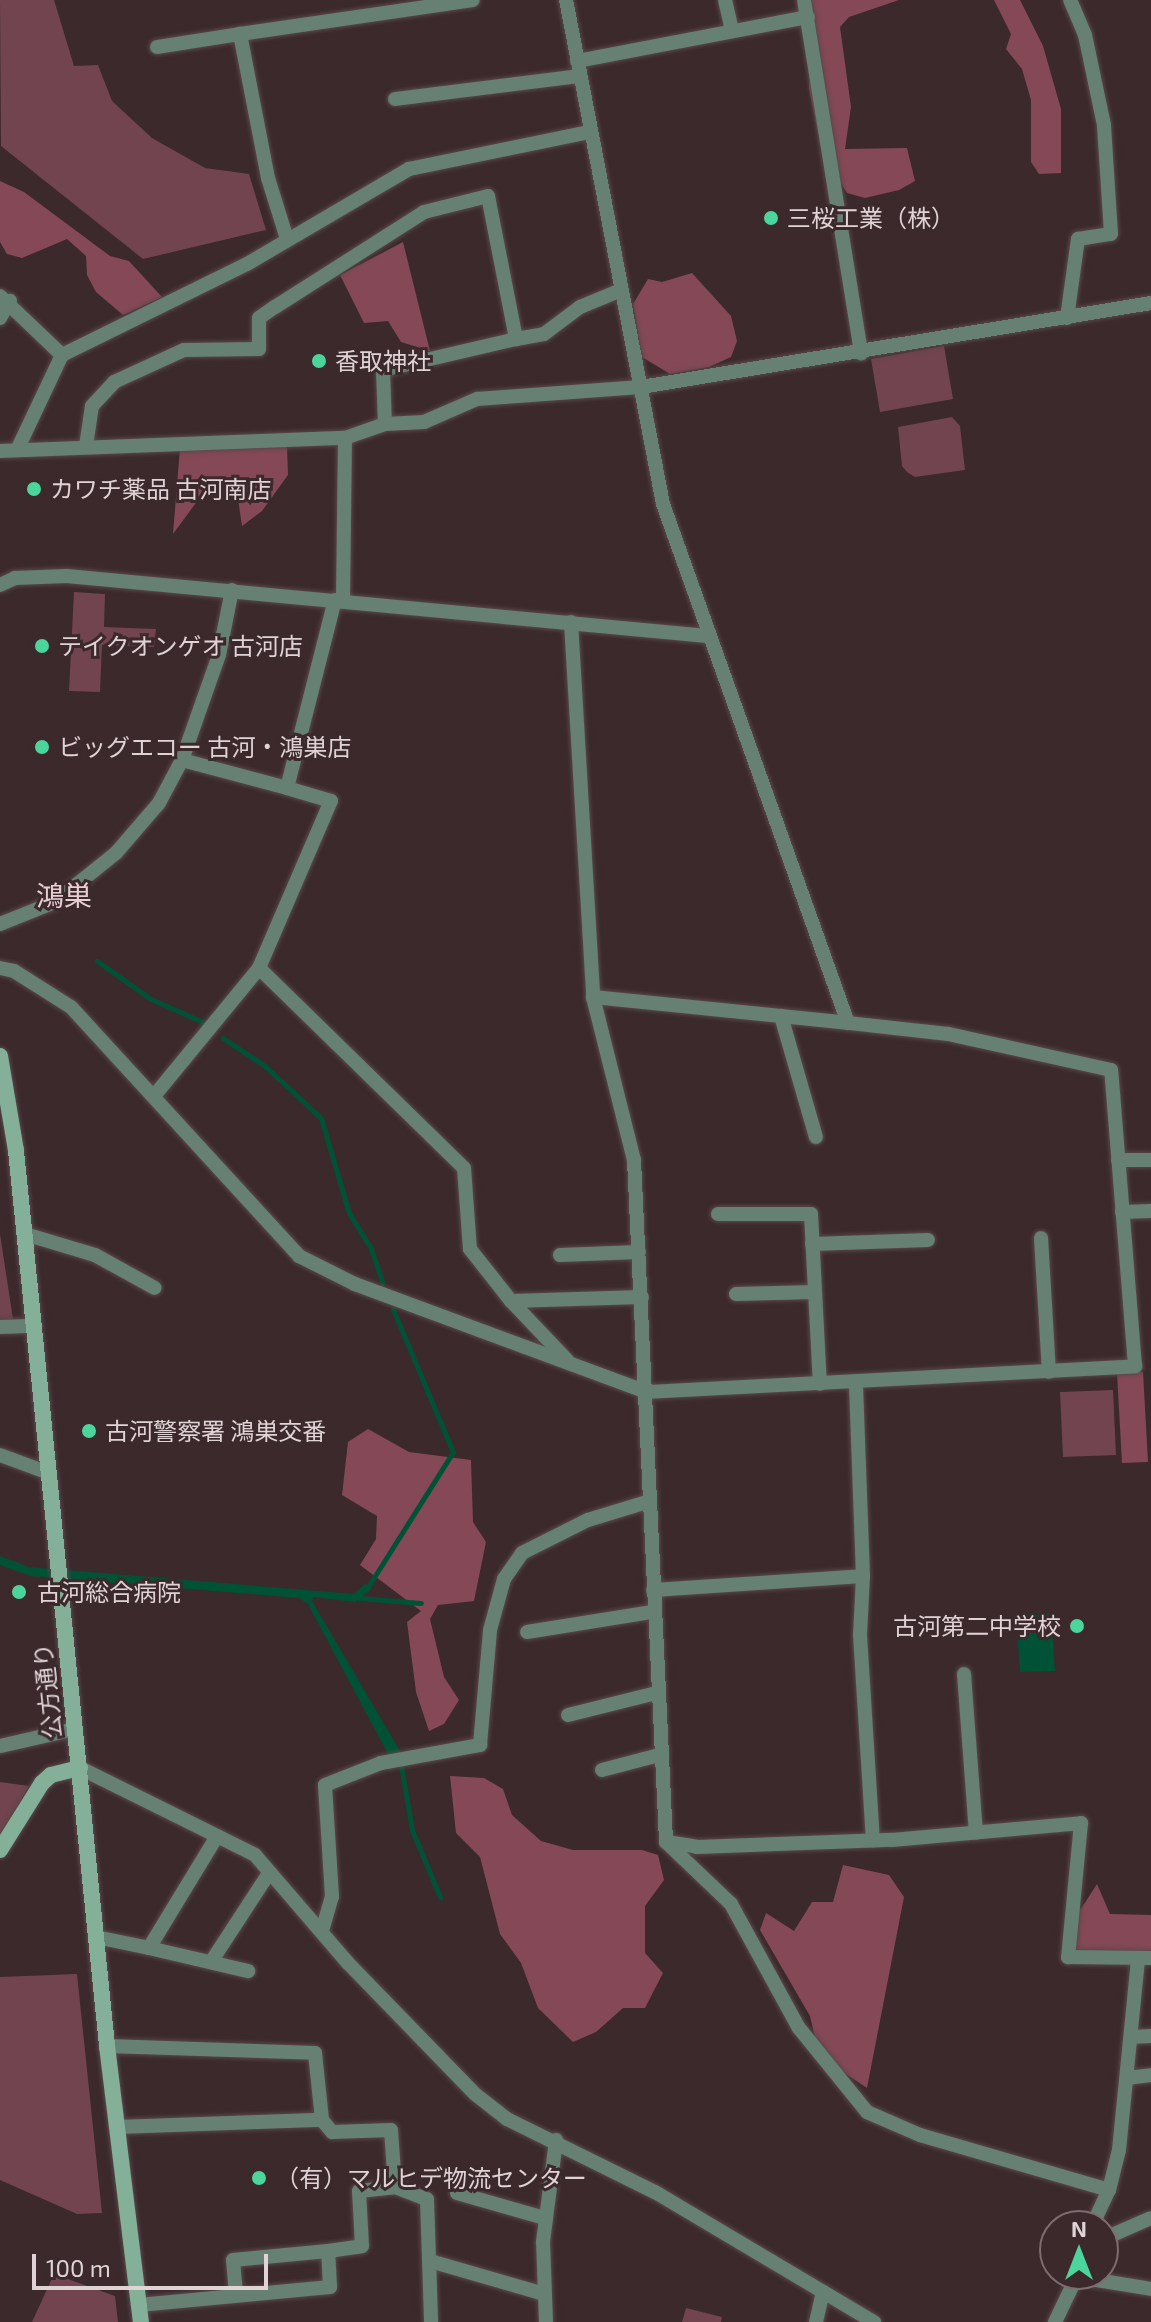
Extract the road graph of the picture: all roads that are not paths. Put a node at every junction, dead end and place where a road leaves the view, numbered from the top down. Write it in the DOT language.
graph roads {
  1 [pos="473,0"];
  2 [pos="566,0"];
  3 [pos="725,0"];
  4 [pos="804,0"];
  5 [pos="1070,0"];
  6 [pos="808,17"];
  7 [pos="732,30"];
  8 [pos="240,34"];
  9 [pos="157,47"];
  10 [pos="577,61"];
  11 [pos="580,76"];
  12 [pos="395,99"];
  13 [pos="589,132"];
  14 [pos="287,239"];
  15 [pos="621,290"];
  16 [pos="5,299"];
  17 [pos="1151,303"];
  18 [pos="0,318"];
  19 [pos="1067,318"];
  20 [pos="516,339"];
  21 [pos="861,353"];
  22 [pos="62,355"];
  23 [pos="641,387"];
  24 [pos="385,424"];
  25 [pos="345,438"];
  26 [pos="86,446"];
  27 [pos="18,448"];
  28 [pos="0,451"];
  29 [pos="0,585"];
  30 [pos="232,590"];
  31 [pos="339,600"];
  32 [pos="571,622"];
  33 [pos="707,636"];
  34 [pos="182,760"];
  35 [pos="287,788"];
  36 [pos="0,924"];
  37 [pos="0,968"];
  38 [pos="259,968"];
  39 [pos="593,997"];
  40 [pos="781,1016"];
  41 [pos="848,1023"];
  42 [pos="0,1056"];
  43 [pos="154,1096"];
  44 [pos="816,1137"];
  45 [pos="1118,1160"];
  46 [pos="1151,1160"];
  47 [pos="1151,1211"];
  48 [pos="1122,1212"];
  49 [pos="718,1214"];
  50 [pos="25,1234"];
  51 [pos="1041,1238"];
  52 [pos="928,1240"];
  53 [pos="812,1244"];
  54 [pos="639,1252"];
  55 [pos="560,1255"];
  56 [pos="155,1288"];
  57 [pos="815,1292"];
  58 [pos="736,1294"];
  59 [pos="642,1297"];
  60 [pos="511,1301"];
  61 [pos="35,1326"];
  62 [pos="0,1327"];
  63 [pos="570,1363"];
  64 [pos="1049,1372"];
  65 [pos="856,1382"];
  66 [pos="820,1384"];
  67 [pos="647,1392"];
  68 [pos="0,1455"];
  69 [pos="49,1473"];
  70 [pos="650,1501"];
  71 [pos="863,1576"];
  72 [pos="653,1590"];
  73 [pos="652,1612"];
  74 [pos="527,1632"];
  75 [pos="964,1674"];
  76 [pos="656,1693"];
  77 [pos="568,1715"];
  78 [pos="75,1729"];
  79 [pos="0,1746"];
  80 [pos="659,1755"];
  81 [pos="80,1768"];
  82 [pos="602,1770"];
  83 [pos="976,1833"];
  84 [pos="217,1836"];
  85 [pos="873,1841"];
  86 [pos="666,1842"];
  87 [pos="3,1844"];
  88 [pos="269,1873"];
  89 [pos="322,1931"];
  90 [pos="96,1937"];
  91 [pos="149,1948"];
  92 [pos="1144,1959"];
  93 [pos="211,1962"];
  94 [pos="248,1971"];
  95 [pos="1151,2036"];
  96 [pos="1131,2037"];
  97 [pos="107,2046"];
  98 [pos="1151,2075"];
  99 [pos="1127,2078"];
  100 [pos="322,2120"];
  101 [pos="117,2127"];
  102 [pos="556,2140"];
  103 [pos="395,2187"];
  104 [pos="1109,2190"];
  105 [pos="457,2193"];
  106 [pos="1100,2210"];
  107 [pos="545,2218"];
  108 [pos="1151,2218"];
  109 [pos="1119,2232"];
  110 [pos="328,2251"];
  111 [pos="430,2261"];
  112 [pos="1119,2283"];
  113 [pos="1151,2289"];
  114 [pos="1071,2290"];
  115 [pos="823,2292"];
  116 [pos="236,2294"];
  117 [pos="544,2294"];
  118 [pos="140,2313"];
  119 [pos="431,2322"];
  120 [pos="546,2322"];
  121 [pos="816,2322"];
  122 [pos="874,2322"];
  123 [pos="1055,2322"];
  1 -- 8 [label="street"];
  2 -- 10 [label="street"];
  3 -- 7 [label="street"];
  4 -- 6 [label="street"];
  5 -- 19 [label="street"];
  6 -- 7 [label="street"];
  6 -- 21 [label="street"];
  7 -- 10 [label="street"];
  8 -- 9 [label="street"];
  8 -- 14 [label="street"];
  10 -- 11 [label="street"];
  11 -- 12 [label="street"];
  11 -- 13 [label="street"];
  13 -- 14 [label="street"];
  13 -- 15 [label="street"];
  14 -- 22 [label="street"];
  15 -- 20 [label="street"];
  15 -- 23 [label="street"];
  16 -- 18 [label="street"];
  16 -- 22 [label="street"];
  17 -- 19 [label="street"];
  19 -- 21 [label="street"];
  20 -- 24 [label="street"];
  20 -- 26 [label="street"];
  21 -- 23 [label="street"];
  22 -- 27 [label="street"];
  23 -- 24 [label="street"];
  23 -- 33 [label="street"];
  24 -- 25 [label="street"];
  25 -- 26 [label="street"];
  25 -- 31 [label="street"];
  26 -- 27 [label="street"];
  27 -- 28 [label="street"];
  29 -- 30 [label="street"];
  30 -- 31 [label="street"];
  30 -- 34 [label="street"];
  31 -- 32 [label="street"];
  31 -- 35 [label="street"];
  32 -- 33 [label="street"];
  32 -- 39 [label="street"];
  33 -- 41 [label="street"];
  34 -- 35 [label="street"];
  34 -- 36 [label="street"];
  35 -- 38 [label="street"];
  37 -- 43 [label="street"];
  38 -- 43 [label="street"];
  38 -- 60 [label="street"];
  39 -- 40 [label="street"];
  39 -- 54 [label="street"];
  40 -- 41 [label="street"];
  40 -- 44 [label="street"];
  41 -- 45 [label="street"];
  42 -- 50 [label="street, 公方通り"];
  43 -- 63 [label="street"];
  45 -- 46 [label="street"];
  45 -- 48 [label="street"];
  47 -- 48 [label="street"];
  48 -- 64 [label="street"];
  49 -- 53 [label="street"];
  50 -- 56 [label="street"];
  50 -- 61 [label="street, 公方通り"];
  51 -- 64 [label="street"];
  52 -- 53 [label="street"];
  53 -- 57 [label="street"];
  54 -- 55 [label="street"];
  54 -- 59 [label="street"];
  57 -- 58 [label="street"];
  57 -- 66 [label="street"];
  59 -- 60 [label="street"];
  59 -- 67 [label="street"];
  60 -- 63 [label="street"];
  61 -- 62 [label="street"];
  61 -- 69 [label="street, 公方通り"];
  63 -- 67 [label="street"];
  64 -- 65 [label="street"];
  65 -- 66 [label="street"];
  65 -- 71 [label="street"];
  66 -- 67 [label="street"];
  67 -- 70 [label="street"];
  68 -- 69 [label="street"];
  69 -- 78 [label="street, 公方通り"];
  70 -- 72 [label="street"];
  70 -- 89 [label="street"];
  71 -- 72 [label="street"];
  71 -- 85 [label="street"];
  72 -- 73 [label="street"];
  73 -- 74 [label="street"];
  73 -- 76 [label="street"];
  75 -- 83 [label="street"];
  76 -- 77 [label="street"];
  76 -- 80 [label="street"];
  78 -- 79 [label="street"];
  78 -- 81 [label="street, 公方通り"];
  80 -- 82 [label="street"];
  80 -- 86 [label="street"];
  81 -- 84 [label="street"];
  81 -- 87 [label="street"];
  81 -- 90 [label="street, 公方通り"];
  83 -- 85 [label="street"];
  83 -- 92 [label="street"];
  84 -- 88 [label="street"];
  84 -- 91 [label="street"];
  85 -- 86 [label="street"];
  86 -- 104 [label="street"];
  88 -- 89 [label="street"];
  88 -- 93 [label="street"];
  89 -- 102 [label="street"];
  90 -- 91 [label="street"];
  90 -- 97 [label="street, 公方通り"];
  91 -- 93 [label="street"];
  92 -- 96 [label="street"];
  93 -- 94 [label="street"];
  95 -- 96 [label="street"];
  96 -- 99 [label="street"];
  97 -- 100 [label="street"];
  97 -- 101 [label="street, 公方通り"];
  98 -- 99 [label="street"];
  99 -- 104 [label="street"];
  100 -- 101 [label="street"];
  100 -- 103 [label="street"];
  101 -- 118 [label="street, 公方通り"];
  102 -- 107 [label="street"];
  102 -- 115 [label="street"];
  103 -- 110 [label="street"];
  103 -- 111 [label="street"];
  104 -- 106 [label="street"];
  105 -- 107 [label="street"];
  107 -- 117 [label="street"];
  108 -- 109 [label="street"];
  110 -- 116 [label="street"];
  110 -- 116 [label="street"];
  111 -- 117 [label="street"];
  111 -- 119 [label="street"];
  112 -- 113 [label="street"];
  114 -- 123 [label="street"];
  115 -- 121 [label="street"];
  115 -- 122 [label="street"];
  116 -- 118 [label="street"];
  117 -- 120 [label="street"];
}
